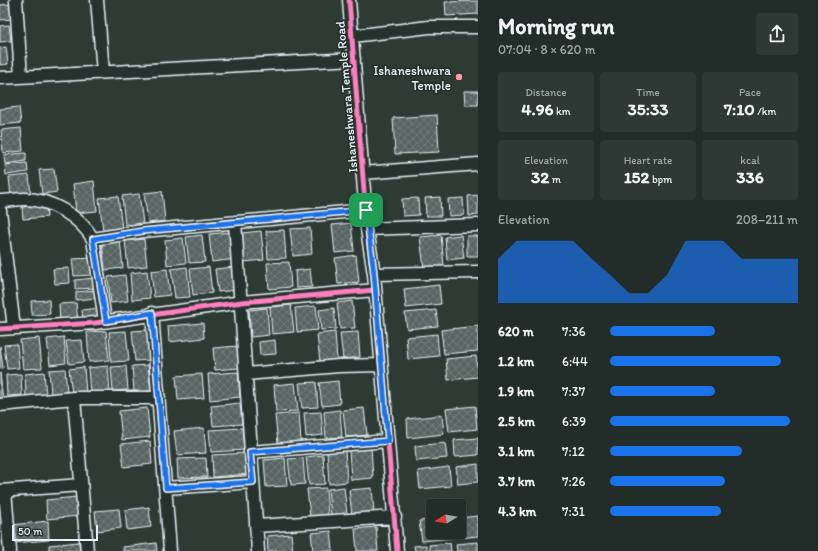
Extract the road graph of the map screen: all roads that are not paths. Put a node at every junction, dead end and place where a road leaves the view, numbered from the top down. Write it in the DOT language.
graph roads {
  1 [pos="16,0"];
  2 [pos="97,0"];
  3 [pos="349,0"];
  4 [pos="478,27"];
  5 [pos="352,36"];
  6 [pos="354,59"];
  7 [pos="103,72"];
  8 [pos="21,77"];
  9 [pos="0,78"];
  10 [pos="478,164"];
  11 [pos="363,173"];
  12 [pos="0,201"];
  13 [pos="366,210"];
  14 [pos="0,211"];
  15 [pos="235,222"];
  16 [pos="478,225"];
  17 [pos="367,229"];
  18 [pos="93,239"];
  19 [pos="4,271"];
  20 [pos="478,272"];
  21 [pos="374,274"];
  22 [pos="375,290"];
  23 [pos="242,302"];
  24 [pos="152,313"];
  25 [pos="106,321"];
  26 [pos="14,328"];
  27 [pos="0,329"];
  28 [pos="380,365"];
  29 [pos="246,374"];
  30 [pos="74,398"];
  31 [pos="159,398"];
  32 [pos="0,405"];
  33 [pos="388,441"];
  34 [pos="250,452"];
  35 [pos="253,482"];
  36 [pos="81,485"];
  37 [pos="166,488"];
  38 [pos="2,491"];
  39 [pos="395,517"];
  40 [pos="257,526"];
  41 [pos="7,551"];
  42 [pos="87,551"];
  43 [pos="170,551"];
  44 [pos="258,551"];
  45 [pos="397,551"];
  1 -- 8 [label="street"];
  2 -- 7 [label="street"];
  3 -- 5 [label="street, Ishaneshwara Temple Road"];
  4 -- 5 [label="street"];
  5 -- 6 [label="street, Ishaneshwara Temple Road"];
  6 -- 7 [label="street"];
  6 -- 11 [label="street, Ishaneshwara Temple Road"];
  7 -- 8 [label="street"];
  8 -- 9 [label="street"];
  10 -- 11 [label="street"];
  11 -- 13 [label="street, Ishaneshwara Temple Road"];
  12 -- 18 [label="street"];
  13 -- 15 [label="street"];
  13 -- 17 [label="street, Ishaneshwara Temple Road"];
  14 -- 19 [label="street"];
  15 -- 18 [label="street"];
  15 -- 23 [label="street"];
  16 -- 17 [label="street"];
  17 -- 21 [label="street, Ishaneshwara Temple Road"];
  18 -- 25 [label="street"];
  19 -- 26 [label="street"];
  20 -- 21 [label="street"];
  21 -- 22 [label="street, Ishaneshwara Temple Road"];
  22 -- 23 [label="street"];
  22 -- 28 [label="street, Ishaneshwara Temple Road"];
  23 -- 24 [label="street"];
  23 -- 29 [label="street"];
  24 -- 25 [label="street"];
  24 -- 31 [label="street"];
  25 -- 26 [label="street"];
  26 -- 27 [label="street"];
  28 -- 29 [label="street"];
  28 -- 33 [label="street, Ishaneshwara Temple Road"];
  29 -- 34 [label="street"];
  30 -- 31 [label="street"];
  30 -- 32 [label="street"];
  30 -- 36 [label="street"];
  31 -- 37 [label="street"];
  33 -- 34 [label="street"];
  33 -- 39 [label="street, Ishaneshwara Temple Road"];
  34 -- 35 [label="street"];
  35 -- 37 [label="street"];
  35 -- 40 [label="street"];
  36 -- 38 [label="street"];
  36 -- 42 [label="street"];
  37 -- 43 [label="street"];
  38 -- 41 [label="street"];
  39 -- 40 [label="street"];
  39 -- 45 [label="street, Ishaneshwara Temple Road"];
  40 -- 44 [label="street"];
}
